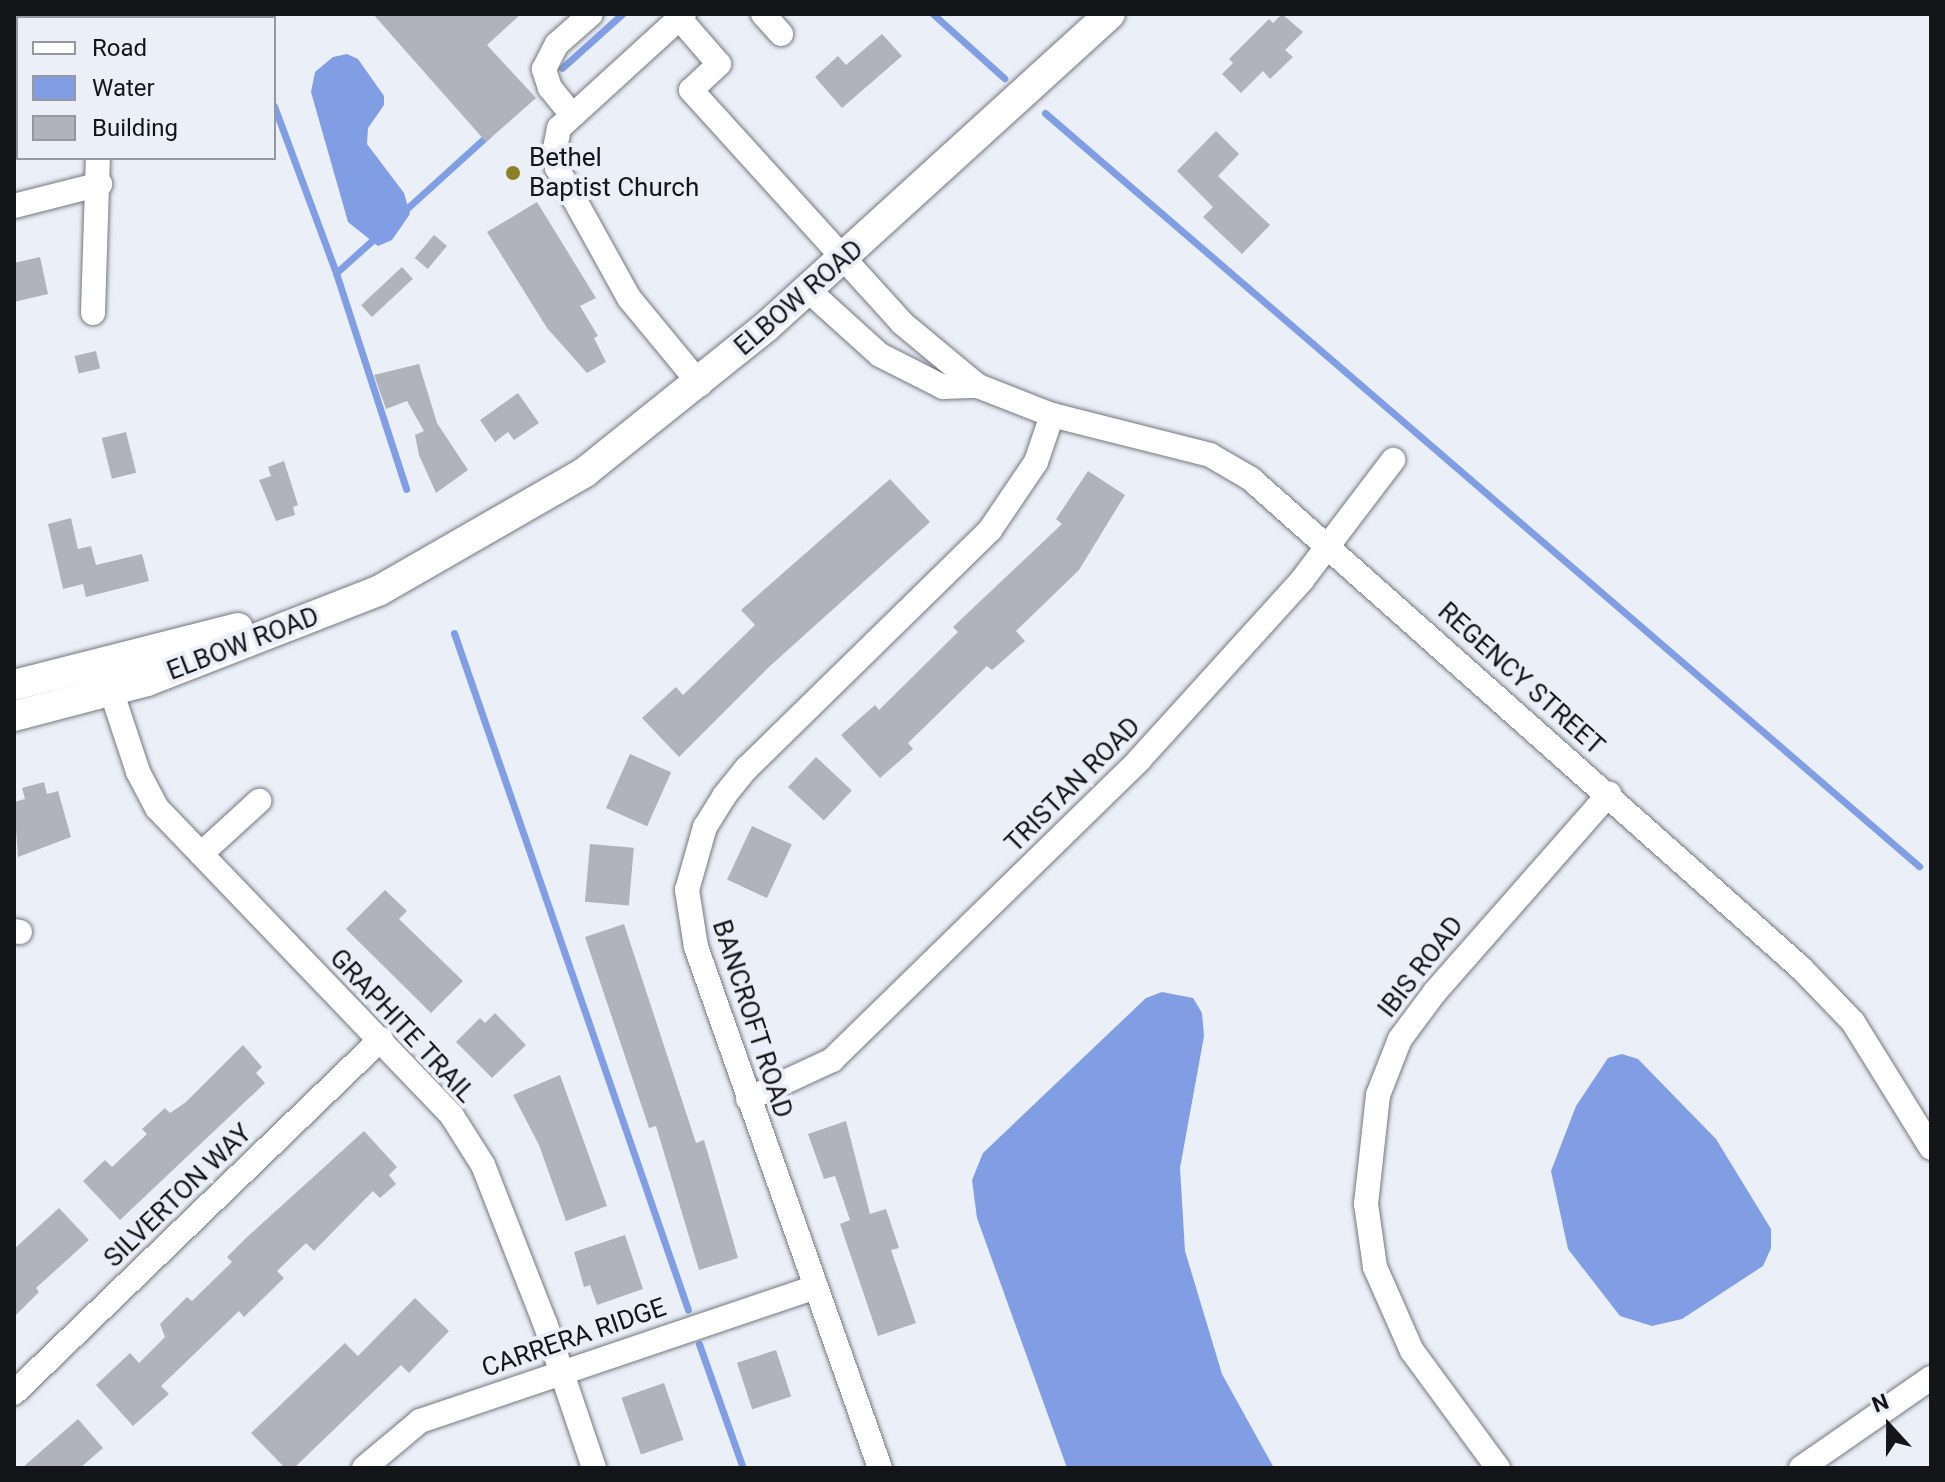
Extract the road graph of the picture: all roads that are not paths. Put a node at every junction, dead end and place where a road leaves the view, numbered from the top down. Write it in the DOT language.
graph roads {
  1 [pos="591,14"];
  2 [pos="763,14"];
  3 [pos="1110,14"];
  4 [pos="681,16"];
  5 [pos="781,34"];
  6 [pos="572,115"];
  7 [pos="98,160"];
  8 [pos="100,184"];
  9 [pos="14,206"];
  10 [pos="841,261"];
  11 [pos="808,290"];
  12 [pos="93,313"];
  13 [pos="700,384"];
  14 [pos="978,386"];
  15 [pos="1052,415"];
  16 [pos="1393,460"];
  17 [pos="1329,546"];
  18 [pos="107,679"];
  19 [pos="14,685"];
  20 [pos="14,716"];
  21 [pos="1609,794"];
  22 [pos="259,801"];
  23 [pos="201,854"];
  24 [pos="381,1039"];
  25 [pos="748,1099"];
  26 [pos="1931,1148"];
  27 [pos="815,1287"];
  28 [pos="561,1371"];
  29 [pos="1931,1378"];
  30 [pos="14,1393"];
  31 [pos="364,1468"];
  32 [pos="594,1468"];
  33 [pos="880,1468"];
  34 [pos="1498,1468"];
  35 [pos="1801,1468"];
  1 -- 6 [label="street"];
  2 -- 5 [label="street"];
  3 -- 10 [label="main road, ELBOW ROAD"];
  4 -- 6 [label="street"];
  4 -- 10 [label="street, REGENCY STREET"];
  6 -- 13 [label="street"];
  7 -- 8 [label="street"];
  8 -- 9 [label="street"];
  8 -- 12 [label="street"];
  10 -- 11 [label="main road, ELBOW ROAD"];
  10 -- 14 [label="street, REGENCY STREET"];
  11 -- 13 [label="main road, ELBOW ROAD"];
  11 -- 14 [label="street, REGENCY STREET"];
  13 -- 18 [label="main road, ELBOW ROAD"];
  14 -- 15 [label="street, REGENCY STREET"];
  15 -- 17 [label="street, REGENCY STREET"];
  15 -- 25 [label="street, BANCROFT ROAD"];
  16 -- 17 [label="street, TRISTAN ROAD"];
  17 -- 21 [label="street, REGENCY STREET"];
  17 -- 25 [label="street, TRISTAN ROAD"];
  18 -- 19 [label="main road, ELBOW ROAD"];
  18 -- 20 [label="main road, ELBOW ROAD"];
  18 -- 23 [label="street, GRAPHITE TRAIL"];
  21 -- 26 [label="street, REGENCY STREET"];
  21 -- 34 [label="street, IBIS ROAD"];
  22 -- 23 [label="street"];
  23 -- 24 [label="street, GRAPHITE TRAIL"];
  24 -- 28 [label="street, GRAPHITE TRAIL"];
  24 -- 30 [label="street, SILVERTON WAY"];
  25 -- 27 [label="street, BANCROFT ROAD"];
  27 -- 28 [label="street, CARRERA RIDGE"];
  27 -- 33 [label="street, BANCROFT ROAD"];
  28 -- 31 [label="street, CARRERA RIDGE"];
  28 -- 32 [label="street, GRAPHITE TRAIL"];
  29 -- 35 [label="street"];
}
